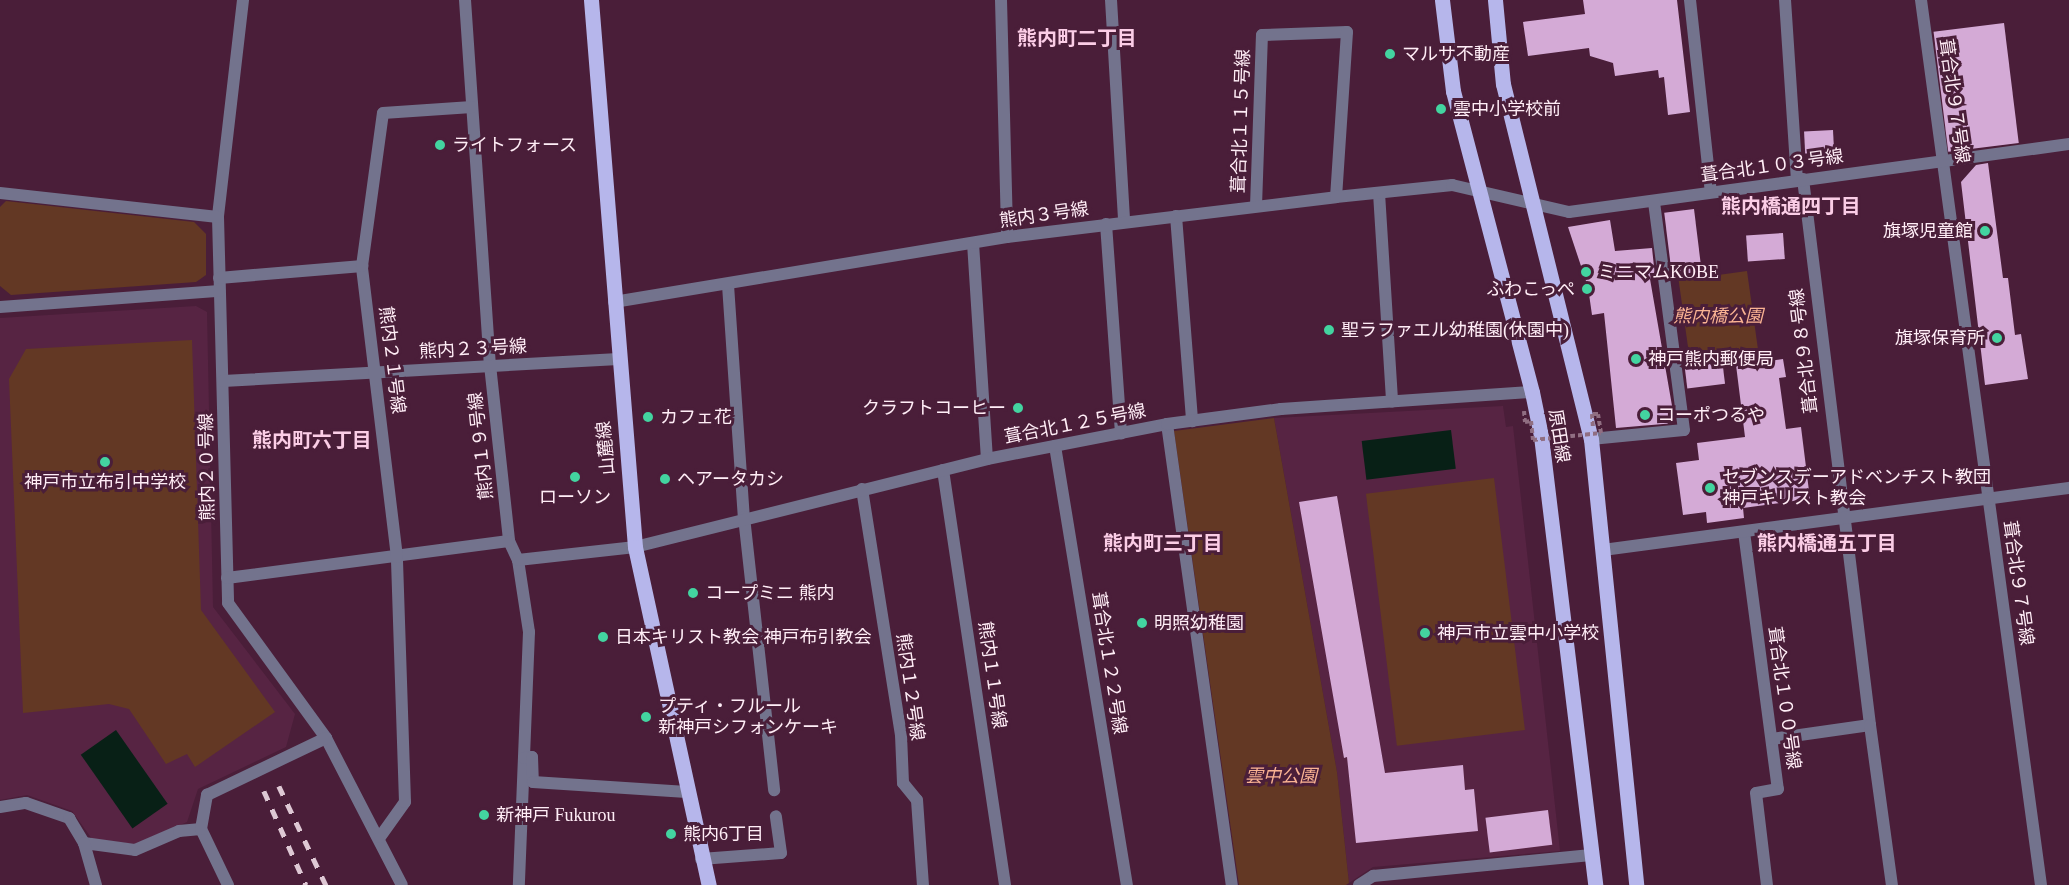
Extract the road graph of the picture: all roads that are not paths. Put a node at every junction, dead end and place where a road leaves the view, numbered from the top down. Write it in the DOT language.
graph roads {
  1 [pos="243,0"];
  2 [pos="465,0"];
  3 [pos="591,0"];
  4 [pos="1001,0"];
  5 [pos="1110,0"];
  6 [pos="1442,0"];
  7 [pos="1495,0"];
  8 [pos="1689,0"];
  9 [pos="1785,0"];
  10 [pos="1921,0"];
  11 [pos="472,107"];
  12 [pos="2069,144"];
  13 [pos="1945,163"];
  14 [pos="1800,180"];
  15 [pos="1481,192"];
  16 [pos="1712,192"];
  17 [pos="0,193"];
  18 [pos="1379,193"];
  19 [pos="1335,197"];
  20 [pos="1654,201"];
  21 [pos="1536,204"];
  22 [pos="1256,206"];
  23 [pos="1176,216"];
  24 [pos="218,217"];
  25 [pos="1124,222"];
  26 [pos="1106,224"];
  27 [pos="1007,237"];
  28 [pos="973,243"];
  29 [pos="362,266"];
  30 [pos="219,285"];
  31 [pos="728,285"];
  32 [pos="614,302"];
  33 [pos="0,307"];
  34 [pos="618,359"];
  35 [pos="490,365"];
  36 [pos="376,372"];
  37 [pos="223,381"];
  38 [pos="1532,392"];
  39 [pos="1392,402"];
  40 [pos="1192,422"];
  41 [pos="1167,424"];
  42 [pos="1121,433"];
  43 [pos="1592,434"];
  44 [pos="1055,446"];
  45 [pos="987,459"];
  46 [pos="944,470"];
  47 [pos="2069,488"];
  48 [pos="862,489"];
  49 [pos="1988,499"];
  50 [pos="744,517"];
  51 [pos="1842,519"];
  52 [pos="1743,532"];
  53 [pos="510,541"];
  54 [pos="635,547"];
  55 [pos="1603,550"];
  56 [pos="397,556"];
  57 [pos="518,560"];
  58 [pos="227,578"];
  59 [pos="1870,725"];
  60 [pos="326,738"];
  61 [pos="1772,739"];
  62 [pos="524,759"];
  63 [pos="774,790"];
  64 [pos="687,792"];
  65 [pos="0,807"];
  66 [pos="776,816"];
  67 [pos="201,829"];
  68 [pos="381,837"];
  69 [pos="84,843"];
  70 [pos="1591,855"];
  71 [pos="701,859"];
  72 [pos="96,885"];
  73 [pos="228,885"];
  74 [pos="402,885"];
  75 [pos="519,885"];
  76 [pos="709,885"];
  77 [pos="923,885"];
  78 [pos="1005,885"];
  79 [pos="1127,885"];
  80 [pos="1232,885"];
  81 [pos="1359,885"];
  82 [pos="1595,885"];
  83 [pos="1636,885"];
  84 [pos="1767,885"];
  85 [pos="1892,885"];
  86 [pos="2042,885"];
  1 -- 24 [label="street, 熊内２０号線"];
  2 -- 11 [label="street, 熊内１９号線"];
  3 -- 32 [label="main road, 山麓線"];
  4 -- 27 [label="street"];
  5 -- 25 [label="street"];
  6 -- 15 [label="main road, 原田線"];
  7 -- 21 [label="main road, 原田線"];
  8 -- 16 [label="street"];
  9 -- 14 [label="street, 葺合北９８号線"];
  10 -- 13 [label="street, 葺合北９７号線"];
  11 -- 29 [label="street, 熊内２１号線"];
  11 -- 35 [label="street, 熊内１９号線"];
  12 -- 13 [label="street, 葺合北１０３号線"];
  13 -- 14 [label="street, 葺合北１０３号線"];
  13 -- 49 [label="street, 葺合北９７号線"];
  14 -- 16 [label="street, 葺合北１０３号線"];
  14 -- 51 [label="street, 葺合北９８号線"];
  15 -- 18 [label="street, 熊内３号線"];
  15 -- 21 [label="street, 葺合北１０３号線"];
  15 -- 38 [label="main road, 原田線"];
  16 -- 20 [label="street, 葺合北１０３号線"];
  17 -- 24 [label="street"];
  18 -- 19 [label="street, 熊内３号線"];
  18 -- 39 [label="street"];
  19 -- 22 [label="street, 熊内３号線"];
  19 -- 22 [label="street, 葺合北１１５号線"];
  20 -- 21 [label="street, 葺合北１０３号線"];
  20 -- 43 [label="street"];
  21 -- 43 [label="main road, 原田線"];
  22 -- 23 [label="street, 熊内３号線"];
  23 -- 25 [label="street, 熊内３号線"];
  23 -- 40 [label="street"];
  24 -- 30 [label="street, 熊内２０号線"];
  25 -- 26 [label="street, 熊内３号線"];
  26 -- 27 [label="street, 熊内３号線"];
  26 -- 42 [label="street"];
  27 -- 28 [label="street, 熊内３号線"];
  28 -- 31 [label="street, 熊内３号線"];
  28 -- 45 [label="street"];
  29 -- 30 [label="street"];
  29 -- 36 [label="street, 熊内２１号線"];
  30 -- 33 [label="street"];
  30 -- 37 [label="street, 熊内２０号線"];
  31 -- 32 [label="street, 熊内３号線"];
  31 -- 50 [label="street"];
  32 -- 34 [label="main road, 山麓線"];
  34 -- 35 [label="street, 熊内２３号線"];
  34 -- 54 [label="main road, 山麓線"];
  35 -- 36 [label="street, 熊内２３号線"];
  35 -- 53 [label="street, 熊内１９号線"];
  36 -- 37 [label="street, 熊内２３号線"];
  36 -- 56 [label="street, 熊内２１号線"];
  37 -- 58 [label="street, 熊内２０号線"];
  38 -- 39 [label="street, 葺合北１２５号線"];
  38 -- 70 [label="main road, 原田線"];
  39 -- 40 [label="street, 葺合北１２５号線"];
  40 -- 41 [label="street, 葺合北１２５号線"];
  41 -- 42 [label="street, 葺合北１２５号線"];
  41 -- 80 [label="street"];
  42 -- 44 [label="street, 葺合北１２５号線"];
  43 -- 55 [label="main road, 原田線"];
  44 -- 45 [label="street, 葺合北１２５号線"];
  44 -- 79 [label="street, 葺合北１２２号線"];
  45 -- 46 [label="street, 葺合北１２５号線"];
  46 -- 48 [label="street, 葺合北１２５号線"];
  46 -- 78 [label="street, 熊内１１号線"];
  47 -- 49 [label="street"];
  48 -- 50 [label="street, 葺合北１２５号線"];
  48 -- 77 [label="street, 熊内１２号線"];
  49 -- 51 [label="street"];
  49 -- 86 [label="street, 葺合北９７号線"];
  50 -- 54 [label="street, 葺合北１２５号線"];
  50 -- 63 [label="street"];
  51 -- 52 [label="street"];
  51 -- 59 [label="street, 葺合北９８号線"];
  52 -- 55 [label="street"];
  52 -- 61 [label="street, 葺合北１００号線"];
  53 -- 56 [label="street"];
  53 -- 57 [label="street, 熊内１９号線"];
  54 -- 57 [label="street, 葺合北１２５号線"];
  54 -- 64 [label="main road, 山麓線"];
  55 -- 83 [label="main road, 原田線"];
  56 -- 58 [label="street"];
  56 -- 68 [label="street, 熊内２１号線"];
  57 -- 62 [label="street, 熊内１９号線"];
  58 -- 60 [label="street, 熊内２０号線"];
  59 -- 61 [label="street"];
  59 -- 85 [label="street, 葺合北９８号線"];
  60 -- 67 [label="street"];
  60 -- 68 [label="street, 熊内２０号線"];
  61 -- 84 [label="street, 葺合北１００号線"];
  62 -- 64 [label="street"];
  62 -- 75 [label="street, 熊内１９号線"];
  64 -- 71 [label="main road, 山麓線"];
  65 -- 69 [label="street"];
  66 -- 71 [label="street"];
  67 -- 69 [label="street"];
  67 -- 73 [label="street"];
  68 -- 74 [label="street, 熊内２０号線"];
  69 -- 72 [label="street"];
  70 -- 81 [label="street"];
  70 -- 82 [label="main road, 原田線"];
  71 -- 76 [label="main road, 山麓線"];
}
